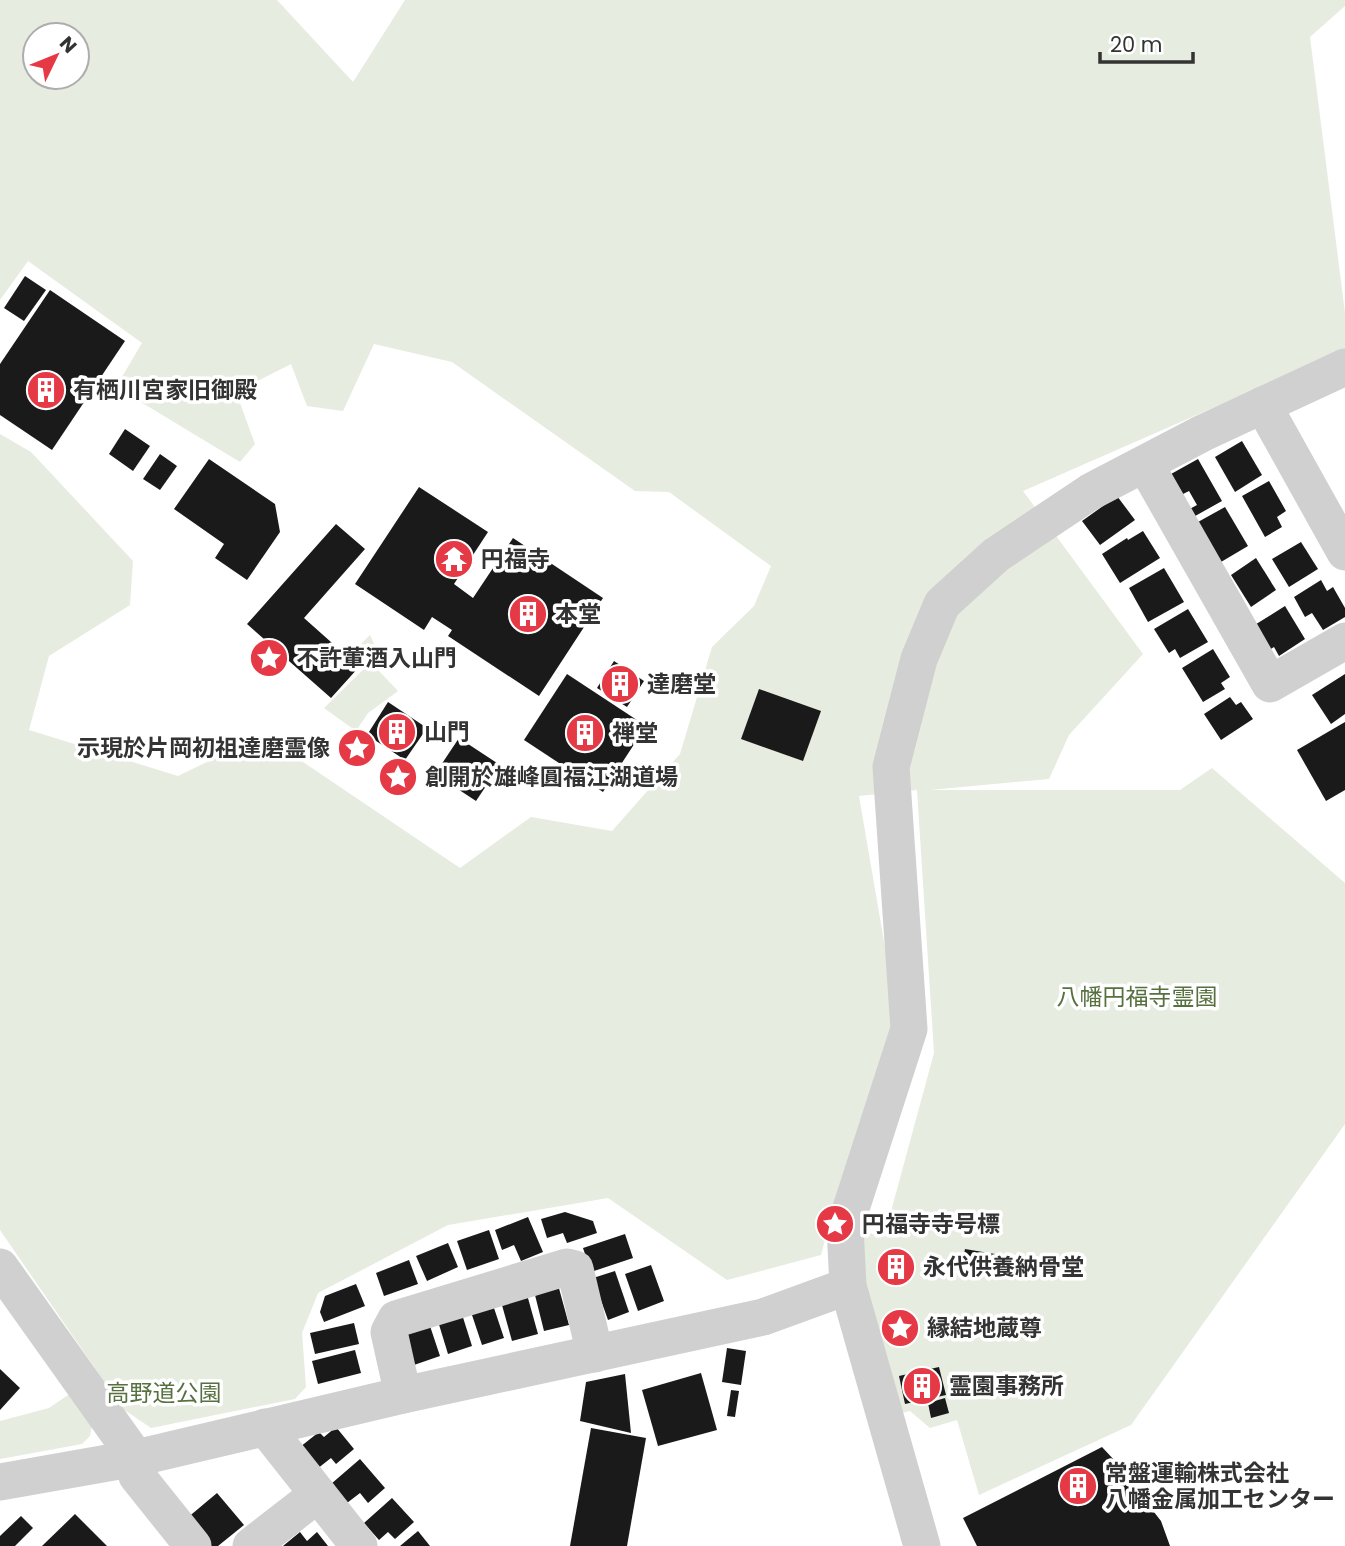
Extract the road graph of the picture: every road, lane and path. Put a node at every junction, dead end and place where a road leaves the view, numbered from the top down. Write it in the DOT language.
graph roads {
  1 [pos="1345,367"];
  2 [pos="1263,405"];
  3 [pos="1145,464"];
  4 [pos="1345,552"];
  5 [pos="1345,641"];
  6 [pos="0,1267"];
  7 [pos="848,1286"];
  8 [pos="595,1354"];
  9 [pos="403,1395"];
  10 [pos="265,1427"];
  11 [pos="136,1458"];
  12 [pos="0,1482"];
  13 [pos="318,1494"];
  14 [pos="193,1546"];
  15 [pos="251,1546"];
  16 [pos="359,1546"];
  17 [pos="922,1546"];
  1 -- 2 [label="street"];
  2 -- 3 [label="street"];
  2 -- 4 [label="street"];
  3 -- 5 [label="street"];
  3 -- 7 [label="street"];
  6 -- 11 [label="street"];
  7 -- 8 [label="street"];
  7 -- 17 [label="street"];
  8 -- 9 [label="street"];
  8 -- 9 [label="street"];
  9 -- 10 [label="street"];
  10 -- 11 [label="street"];
  10 -- 13 [label="street"];
  11 -- 12 [label="street"];
  11 -- 14 [label="street"];
  13 -- 15 [label="street"];
  13 -- 16 [label="street"];
}
